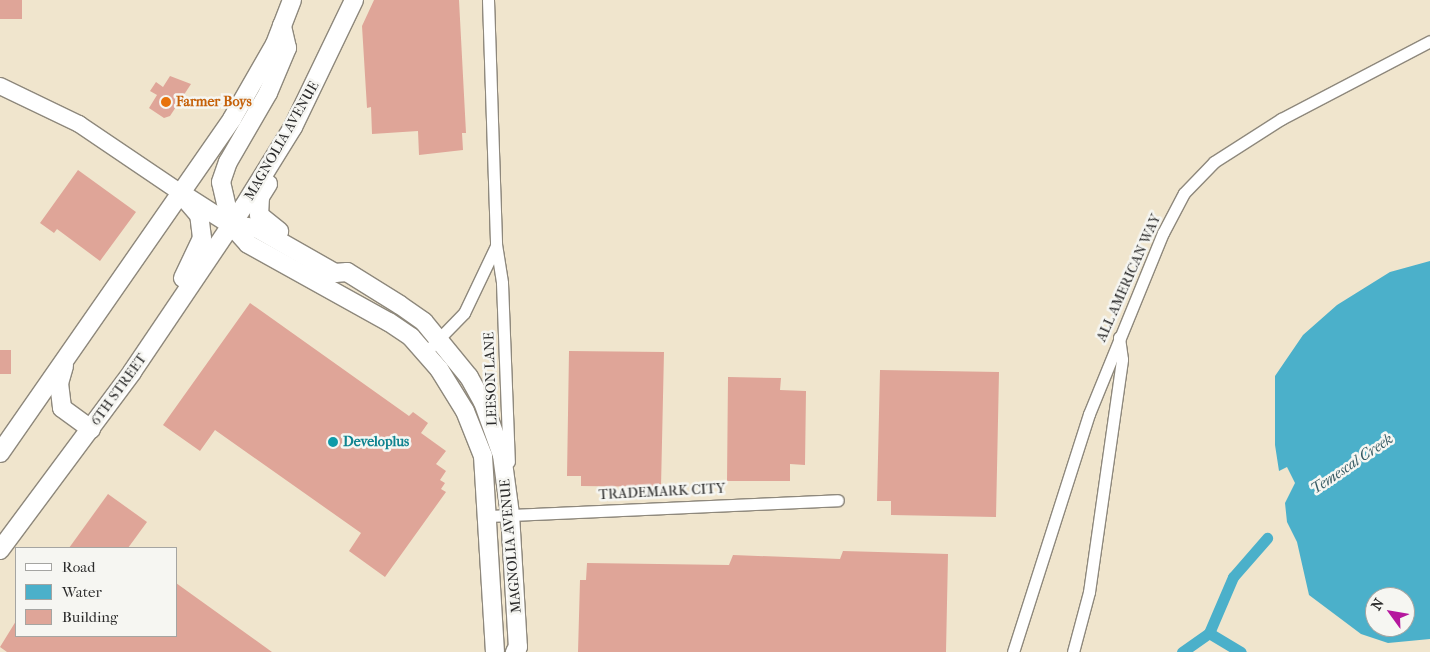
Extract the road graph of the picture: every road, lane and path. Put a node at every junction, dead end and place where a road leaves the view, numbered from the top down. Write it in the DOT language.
graph roads {
  1 [pos="292,0"];
  2 [pos="354,0"];
  3 [pos="488,0"];
  4 [pos="282,26"];
  5 [pos="1430,42"];
  6 [pos="0,86"];
  7 [pos="293,127"];
  8 [pos="180,193"];
  9 [pos="231,225"];
  10 [pos="496,244"];
  11 [pos="348,272"];
  12 [pos="1119,336"];
  13 [pos="440,340"];
  14 [pos="425,353"];
  15 [pos="67,356"];
  16 [pos="132,372"];
  17 [pos="90,429"];
  18 [pos="0,453"];
  19 [pos="838,500"];
  20 [pos="510,514"];
  21 [pos="488,516"];
  22 [pos="0,550"];
  23 [pos="494,652"];
  24 [pos="515,652"];
  25 [pos="1013,652"];
  26 [pos="1073,652"];
  1 -- 4 [label="main road"];
  2 -- 7 [label="main road, MAGNOLIA AVENUE"];
  3 -- 10 [label="street, LEESON LANE"];
  4 -- 8 [label="main road"];
  4 -- 9 [label="main road"];
  5 -- 12 [label="street, ALL AMERICAN WAY"];
  6 -- 8 [label="main road"];
  7 -- 9 [label="main road, MAGNOLIA AVENUE"];
  7 -- 11 [label="main road"];
  8 -- 9 [label="main road, MAGNOLIA AVENUE"];
  8 -- 15 [label="main road"];
  8 -- 16 [label="main road"];
  9 -- 11 [label="main road, MAGNOLIA AVENUE"];
  9 -- 14 [label="main road, MAGNOLIA AVENUE"];
  9 -- 16 [label="main road, 6TH STREET"];
  10 -- 13 [label="street, LEESON LANE"];
  10 -- 20 [label="street, LEESON LANE"];
  11 -- 13 [label="main road, MAGNOLIA AVENUE"];
  12 -- 25 [label="street, ALL AMERICAN WAY"];
  12 -- 26 [label="street"];
  13 -- 14 [label="street, LEESON LANE"];
  13 -- 20 [label="main road, MAGNOLIA AVENUE"];
  14 -- 21 [label="main road, MAGNOLIA AVENUE"];
  15 -- 17 [label="main road"];
  15 -- 18 [label="main road"];
  16 -- 17 [label="main road, 6TH STREET"];
  17 -- 22 [label="main road, 6TH STREET"];
  19 -- 20 [label="street, TRADEMARK CITY"];
  20 -- 21 [label="street, TRADEMARK CITY"];
  20 -- 24 [label="main road, MAGNOLIA AVENUE"];
  21 -- 23 [label="main road, MAGNOLIA AVENUE"];
}
